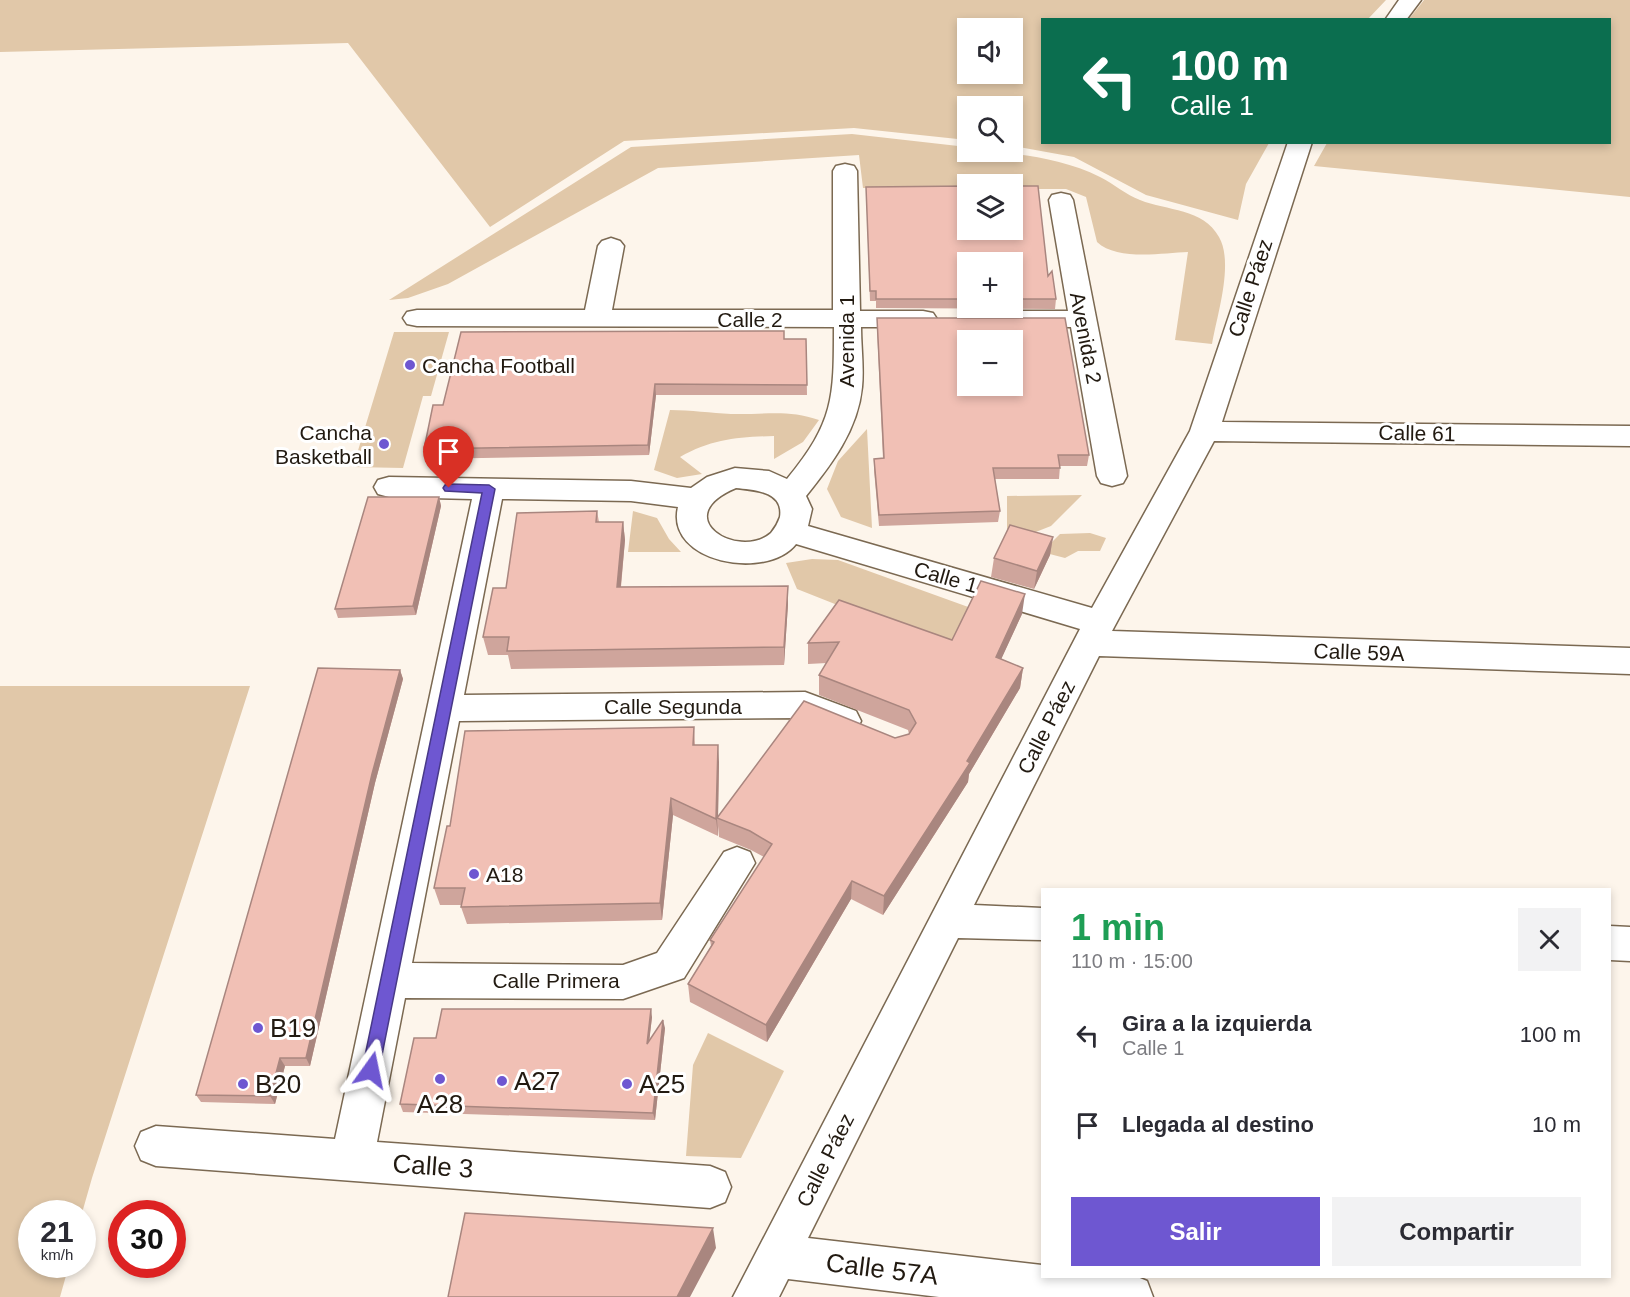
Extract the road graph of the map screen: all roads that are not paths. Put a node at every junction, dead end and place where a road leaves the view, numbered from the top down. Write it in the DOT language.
graph roads {
  1 [pos="1410,0"];
  2 [pos="1396,18"];
  3 [pos="1299,144"];
  4 [pos="845,171"];
  5 [pos="1061,200"];
  6 [pos="611,246"];
  7 [pos="417,318"];
  8 [pos="597,319"];
  9 [pos="847,319"];
  10 [pos="953,319"];
  11 [pos="1000,319"];
  12 [pos="1082,319"];
  13 [pos="1205,431"];
  14 [pos="1630,436"];
  15 [pos="1112,476"];
  16 [pos="389,487"];
  17 [pos="489,489"];
  18 [pos="791,494"];
  19 [pos="697,499"];
  20 [pos="792,532"];
  21 [pos="1094,633"];
  22 [pos="1630,661"];
  23 [pos="444,708"];
  24 [pos="875,734"];
  25 [pos="737,863"];
  26 [pos="947,921"];
  27 [pos="1041,924"];
  28 [pos="1611,943"];
  29 [pos="1630,944"];
  30 [pos="389,980"];
  31 [pos="156,1146"];
  32 [pos="352,1160"];
  33 [pos="710,1187"];
  34 [pos="776,1257"];
  35 [pos="755,1297"];
  36 [pos="1131,1297"];
  1 -- 2 [label="street"];
  3 -- 13 [label="street, Calle Páez"];
  4 -- 9 [label="street, Avenida 1"];
  5 -- 12 [label="street, Avenida 2"];
  6 -- 8 [label="street"];
  7 -- 8 [label="street, Calle 2"];
  8 -- 9 [label="street, Calle 2"];
  9 -- 10 [label="street, Calle 2"];
  9 -- 18 [label="street, Avenida 1"];
  11 -- 12 [label="street"];
  12 -- 15 [label="street, Avenida 2"];
  13 -- 14 [label="street, Calle 61"];
  13 -- 21 [label="street, Calle Páez"];
  16 -- 17 [label="street"];
  17 -- 19 [label="street"];
  17 -- 23 [label="street"];
  18 -- 19 [label="street"];
  18 -- 20 [label="street"];
  19 -- 20 [label="street"];
  20 -- 21 [label="street, Calle 1"];
  21 -- 22 [label="street, Calle 59A"];
  21 -- 26 [label="street, Calle Páez"];
  23 -- 24 [label="street, Calle Segunda"];
  23 -- 30 [label="street"];
  25 -- 30 [label="street, Calle Primera"];
  26 -- 27 [label="street"];
  26 -- 34 [label="street, Calle Páez"];
  28 -- 29 [label="street"];
  30 -- 32 [label="street"];
  31 -- 32 [label="street, Calle 3"];
  32 -- 33 [label="street, Calle 3"];
  34 -- 35 [label="street, Calle Páez"];
  34 -- 36 [label="street, Calle 57A"];
}
